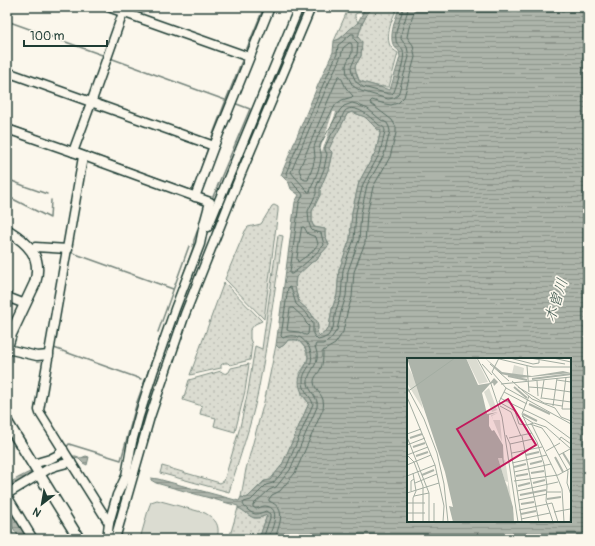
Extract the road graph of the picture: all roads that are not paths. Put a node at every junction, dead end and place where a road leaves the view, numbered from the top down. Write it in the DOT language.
graph roads {
  1 [pos="108,7"];
  2 [pos="270,7"];
  3 [pos="299,7"];
  4 [pos="311,7"];
  5 [pos="124,10"];
  6 [pos="249,58"];
  7 [pos="7,72"];
  8 [pos="91,103"];
  9 [pos="7,129"];
  10 [pos="214,146"];
  11 [pos="73,152"];
  12 [pos="83,157"];
  13 [pos="195,197"];
  14 [pos="7,230"];
  15 [pos="200,244"];
  16 [pos="31,249"];
  17 [pos="68,249"];
  18 [pos="7,297"];
  19 [pos="25,304"];
  20 [pos="7,348"];
  21 [pos="49,355"];
  22 [pos="7,422"];
  23 [pos="67,456"];
  24 [pos="36,470"];
  25 [pos="7,495"];
  26 [pos="109,523"];
  27 [pos="33,539"];
  28 [pos="79,539"];
  29 [pos="107,539"];
  30 [pos="115,539"];
  1 -- 5 [label="street"];
  2 -- 6 [label="street"];
  3 -- 15 [label="street"];
  4 -- 30 [label="street"];
  5 -- 6 [label="street"];
  5 -- 8 [label="street"];
  6 -- 10 [label="street"];
  7 -- 8 [label="street"];
  8 -- 10 [label="street"];
  8 -- 11 [label="street"];
  9 -- 11 [label="street"];
  10 -- 13 [label="street"];
  11 -- 12 [label="street"];
  12 -- 13 [label="street"];
  12 -- 17 [label="street"];
  13 -- 15 [label="street"];
  14 -- 16 [label="main road"];
  15 -- 26 [label="street"];
  16 -- 17 [label="street"];
  16 -- 19 [label="main road"];
  17 -- 21 [label="street"];
  18 -- 19 [label="street"];
  19 -- 20 [label="main road"];
  20 -- 21 [label="street"];
  21 -- 23 [label="street"];
  22 -- 24 [label="main road"];
  23 -- 24 [label="street"];
  23 -- 24 [label="street"];
  23 -- 26 [label="street"];
  24 -- 25 [label="street"];
  24 -- 28 [label="main road"];
  25 -- 27 [label="street"];
  26 -- 29 [label="street"];
}
